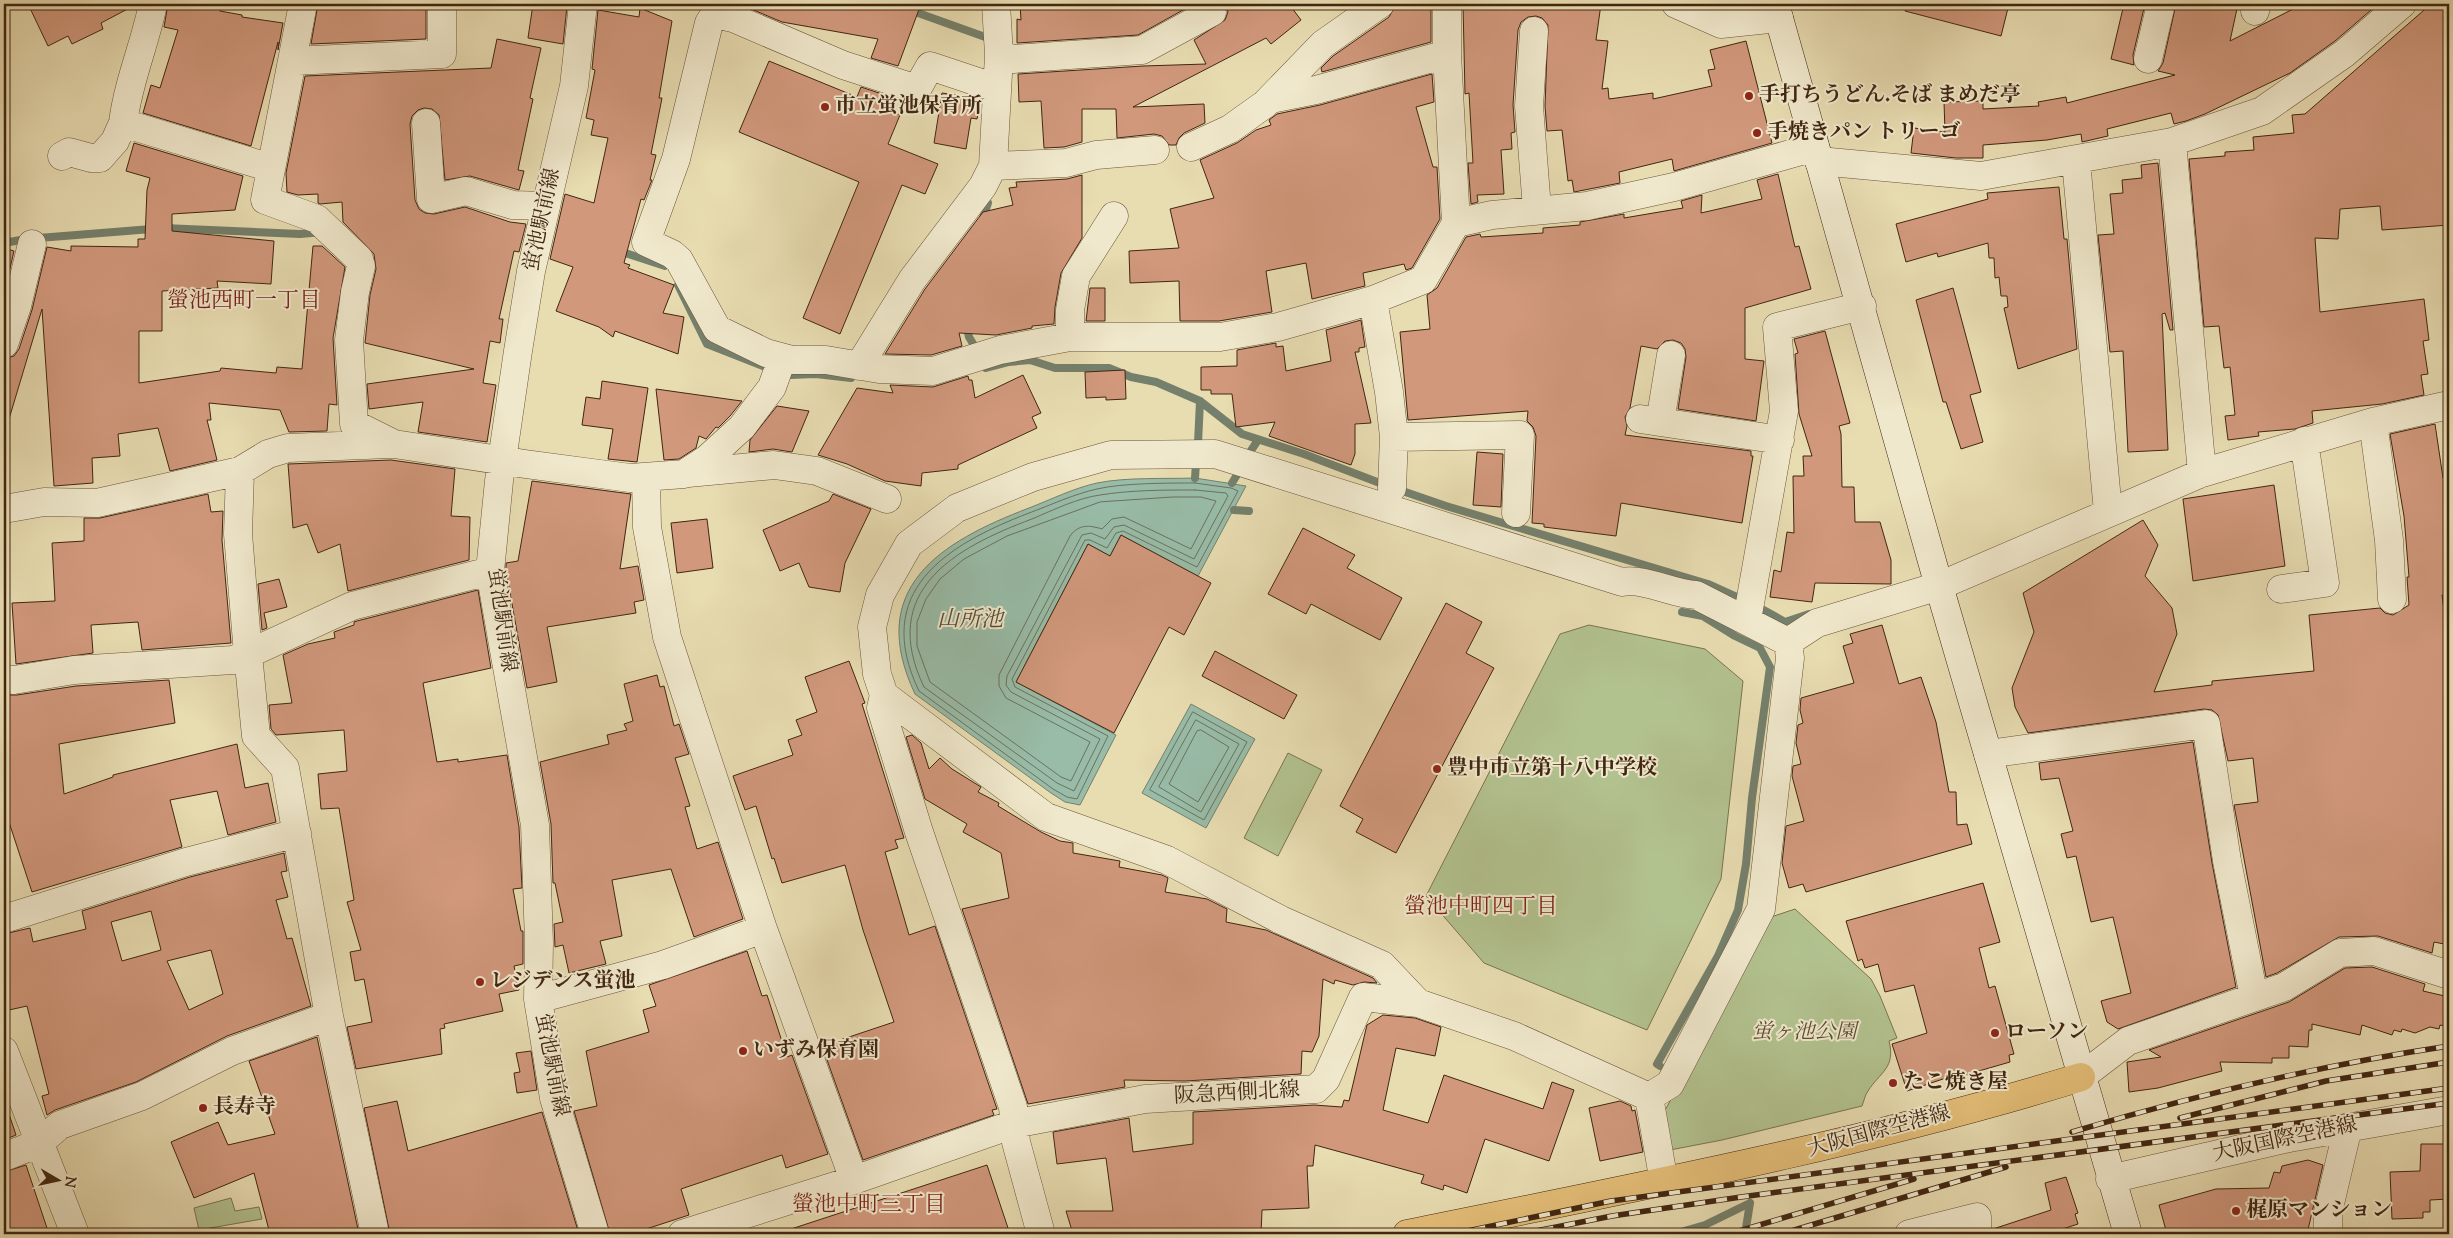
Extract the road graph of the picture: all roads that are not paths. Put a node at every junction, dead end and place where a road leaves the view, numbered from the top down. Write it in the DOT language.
graph roads {
  1 [pos="153,4"];
  2 [pos="303,4"];
  3 [pos="442,4"];
  4 [pos="583,4"];
  5 [pos="996,4"];
  6 [pos="1207,4"];
  7 [pos="1380,4"];
  8 [pos="1447,4"];
  9 [pos="1676,4"];
  10 [pos="2161,4"];
  11 [pos="2402,4"];
  12 [pos="1777,11"];
  13 [pos="1534,31"];
  14 [pos="1447,54"];
  15 [pos="999,56"];
  16 [pos="2148,59"];
  17 [pos="292,61"];
  18 [pos="996,88"];
  19 [pos="1271,99"];
  20 [pos="123,123"];
  21 [pos="426,123"];
  22 [pos="2172,142"];
  23 [pos="1191,147"];
  24 [pos="1155,150"];
  25 [pos="1817,154"];
  26 [pos="62,156"];
  27 [pos="2076,161"];
  28 [pos="993,166"];
  29 [pos="271,168"];
  30 [pos="545,206"];
  31 [pos="1537,209"];
  32 [pos="1114,216"];
  33 [pos="1456,223"];
  34 [pos="32,244"];
  35 [pos="1373,300"];
  36 [pos="1862,306"];
  37 [pos="1070,337"];
  38 [pos="4,344"];
  39 [pos="1671,355"];
  40 [pos="782,359"];
  41 [pos="859,366"];
  42 [pos="2449,405"];
  43 [pos="2373,422"];
  44 [pos="354,424"];
  45 [pos="1394,436"];
  46 [pos="1780,440"];
  47 [pos="2304,441"];
  48 [pos="394,444"];
  49 [pos="288,448"];
  50 [pos="503,460"];
  51 [pos="240,471"];
  52 [pos="2202,473"];
  53 [pos="684,474"];
  54 [pos="646,478"];
  55 [pos="1392,488"];
  56 [pos="887,499"];
  57 [pos="4,509"];
  58 [pos="2108,512"];
  59 [pos="1516,514"];
  60 [pos="490,571"];
  61 [pos="1939,586"];
  62 [pos="2281,589"];
  63 [pos="2392,599"];
  64 [pos="1747,620"];
  65 [pos="1788,642"];
  66 [pos="248,654"];
  67 [pos="4,679"];
  68 [pos="884,695"];
  69 [pos="1988,754"];
  70 [pos="297,833"];
  71 [pos="4,919"];
  72 [pos="763,929"];
  73 [pos="2449,974"];
  74 [pos="2254,997"];
  75 [pos="538,999"];
  76 [pos="1418,1003"];
  77 [pos="329,1016"];
  78 [pos="4,1051"];
  79 [pos="2081,1077"];
  80 [pos="1649,1097"];
  81 [pos="2449,1110"];
  82 [pos="1014,1124"];
  83 [pos="2348,1127"];
  84 [pos="39,1143"];
  85 [pos="4,1157"];
  86 [pos="2110,1179"];
  87 [pos="854,1180"];
  88 [pos="1664,1182"];
  89 [pos="75,1234"];
  90 [pos="375,1234"];
  91 [pos="595,1234"];
  92 [pos="682,1234"];
  93 [pos="1041,1234"];
  94 [pos="1407,1234"];
  95 [pos="1909,1234"];
  96 [pos="1977,1234"];
  97 [pos="2128,1234"];
  98 [pos="2328,1234"];
  1 -- 20 [label="street"];
  2 -- 17 [label="street"];
  3 -- 17 [label="street"];
  4 -- 30 [label="street, 蛍池駅前線"];
  5 -- 15 [label="street"];
  6 -- 15 [label="street"];
  7 -- 19 [label="street"];
  8 -- 14 [label="street"];
  9 -- 12 [label="street"];
  10 -- 16 [label="street"];
  11 -- 22 [label="street"];
  12 -- 25 [label="street"];
  13 -- 31 [label="street"];
  14 -- 19 [label="street"];
  14 -- 33 [label="street"];
  15 -- 18 [label="street"];
  17 -- 29 [label="street"];
  18 -- 28 [label="street"];
  18 -- 40 [label="street"];
  19 -- 23 [label="street"];
  20 -- 26 [label="street"];
  20 -- 29 [label="street"];
  21 -- 30 [label="street"];
  22 -- 27 [label="street"];
  22 -- 52 [label="street"];
  24 -- 28 [label="street"];
  25 -- 27 [label="street"];
  25 -- 31 [label="street"];
  25 -- 36 [label="street"];
  27 -- 58 [label="street"];
  28 -- 41 [label="street"];
  29 -- 44 [label="street"];
  30 -- 50 [label="street, 蛍池駅前線"];
  31 -- 33 [label="street"];
  32 -- 37 [label="street"];
  33 -- 35 [label="street"];
  34 -- 38 [label="street"];
  35 -- 37 [label="street"];
  35 -- 45 [label="street"];
  36 -- 46 [label="street"];
  36 -- 61 [label="street"];
  37 -- 41 [label="street"];
  39 -- 46 [label="street"];
  40 -- 41 [label="street"];
  40 -- 53 [label="street"];
  42 -- 43 [label="street"];
  43 -- 47 [label="street"];
  43 -- 63 [label="street"];
  44 -- 48 [label="street"];
  44 -- 49 [label="street"];
  45 -- 55 [label="street"];
  45 -- 59 [label="street"];
  46 -- 64 [label="street"];
  47 -- 52 [label="street"];
  47 -- 62 [label="street"];
  48 -- 49 [label="street"];
  48 -- 50 [label="street"];
  49 -- 51 [label="street"];
  50 -- 54 [label="street"];
  50 -- 60 [label="street, 蛍池駅前線"];
  51 -- 57 [label="street"];
  51 -- 66 [label="street"];
  52 -- 58 [label="street"];
  53 -- 54 [label="street"];
  53 -- 56 [label="street"];
  54 -- 72 [label="street"];
  58 -- 61 [label="street"];
  60 -- 66 [label="street"];
  60 -- 75 [label="street, 蛍池駅前線"];
  61 -- 65 [label="street"];
  61 -- 69 [label="street"];
  64 -- 65 [label="street"];
  64 -- 68 [label="street"];
  65 -- 80 [label="street"];
  66 -- 67 [label="street"];
  66 -- 70 [label="street"];
  68 -- 76 [label="street"];
  68 -- 82 [label="street"];
  69 -- 74 [label="street"];
  69 -- 79 [label="street"];
  70 -- 71 [label="street"];
  70 -- 77 [label="street"];
  72 -- 75 [label="street"];
  72 -- 87 [label="street"];
  73 -- 74 [label="street"];
  74 -- 79 [label="street"];
  75 -- 91 [label="street, 蛍池駅前線"];
  76 -- 80 [label="street, 阪急西側北線"];
  76 -- 82 [label="street, 阪急西側北線"];
  77 -- 84 [label="street"];
  77 -- 90 [label="street"];
  78 -- 84 [label="street"];
  79 -- 86 [label="street"];
  79 -- 88 [label="main road, 大阪国際空港線"];
  80 -- 88 [label="street"];
  81 -- 83 [label="street, 大阪国際空港線"];
  82 -- 87 [label="street, 阪急西側北線"];
  82 -- 93 [label="street"];
  83 -- 86 [label="street, 大阪国際空港線"];
  83 -- 98 [label="street"];
  84 -- 85 [label="street"];
  84 -- 89 [label="street"];
  86 -- 97 [label="street"];
  87 -- 92 [label="street, 阪急西側北線"];
  88 -- 94 [label="main road, 大阪国際空港線"];
  95 -- 96 [label="street"];
}
